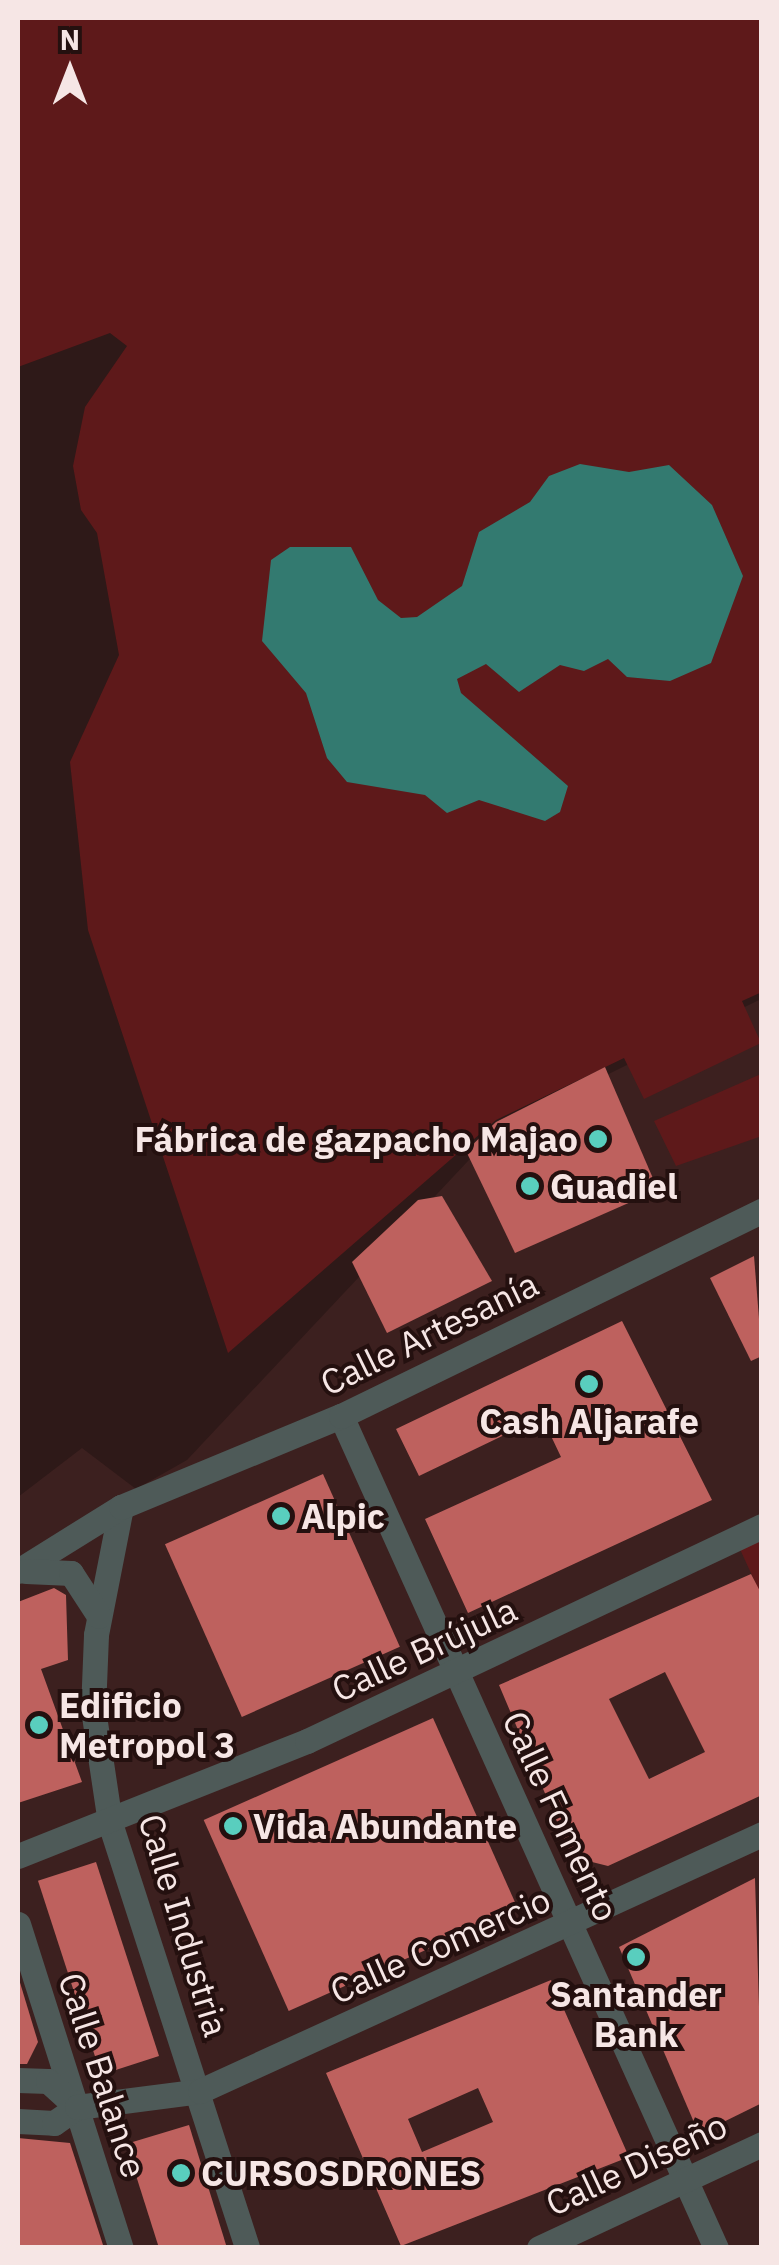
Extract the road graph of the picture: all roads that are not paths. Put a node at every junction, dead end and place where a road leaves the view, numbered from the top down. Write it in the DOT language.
graph roads {
  1 [pos="762,1211"];
  2 [pos="341,1416"];
  3 [pos="121,1508"];
  4 [pos="762,1526"];
  5 [pos="18,1572"];
  6 [pos="99,1616"];
  7 [pos="456,1675"];
  8 [pos="110,1823"];
  9 [pos="762,1834"];
  10 [pos="18,1856"];
  11 [pos="18,1924"];
  12 [pos="574,1924"];
  13 [pos="18,2080"];
  14 [pos="200,2091"];
  15 [pos="77,2107"];
  16 [pos="18,2121"];
  17 [pos="762,2144"];
  18 [pos="685,2182"];
  19 [pos="121,2248"];
  20 [pos="247,2248"];
  21 [pos="539,2248"];
  22 [pos="716,2248"];
  1 -- 2 [label="street, Calle Artesanía"];
  2 -- 3 [label="street, Calle Artesanía"];
  2 -- 7 [label="street, Calle Fomento"];
  3 -- 5 [label="street, Calle Artesanía"];
  3 -- 6 [label="street, Calle Industria"];
  4 -- 7 [label="street, Calle Brújula"];
  5 -- 6 [label="street"];
  6 -- 8 [label="street, Calle Industria"];
  7 -- 8 [label="street, Calle Brújula"];
  7 -- 12 [label="street, Calle Fomento"];
  8 -- 10 [label="street, Calle Brújula"];
  8 -- 14 [label="street, Calle Industria"];
  9 -- 12 [label="street, Calle Comercio"];
  11 -- 15 [label="street, Calle Balance"];
  12 -- 14 [label="street, Calle Comercio"];
  12 -- 18 [label="street, Calle Fomento"];
  13 -- 15 [label="street"];
  14 -- 15 [label="street, Calle Comercio"];
  14 -- 20 [label="street, Calle Industria"];
  15 -- 16 [label="street, Calle Comercio"];
  15 -- 19 [label="street, Calle Balance"];
  17 -- 18 [label="street, Calle Diseño"];
  18 -- 21 [label="street, Calle Diseño"];
  18 -- 22 [label="street, Calle Fomento"];
}
